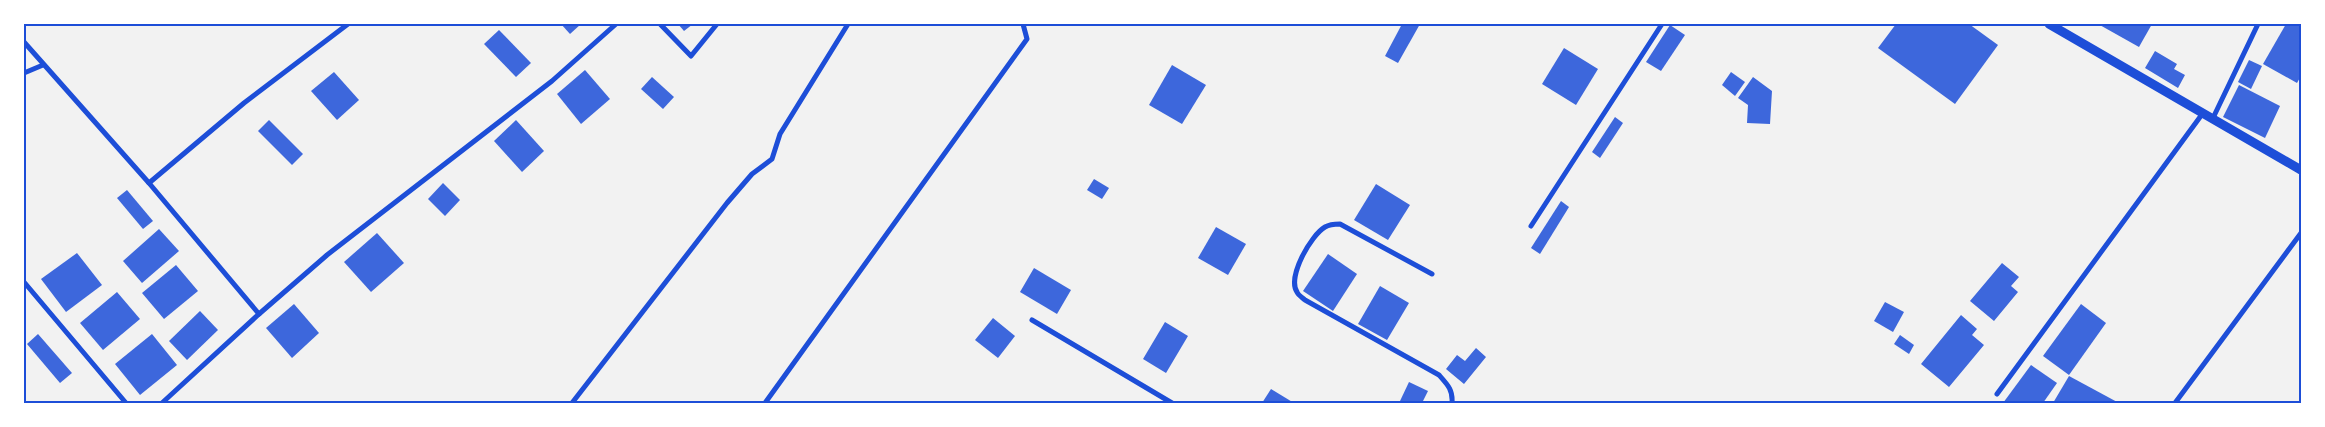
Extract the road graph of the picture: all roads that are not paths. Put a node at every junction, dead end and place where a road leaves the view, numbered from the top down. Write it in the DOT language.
graph roads {
  1 [pos="348,24"];
  2 [pos="616,24"];
  3 [pos="660,24"];
  4 [pos="717,24"];
  5 [pos="848,24"];
  6 [pos="1023,24"];
  7 [pos="1662,24"];
  8 [pos="2048,24"];
  9 [pos="2258,24"];
  10 [pos="24,42"];
  11 [pos="43,65"];
  12 [pos="24,73"];
  13 [pos="2203,112"];
  14 [pos="2212,118"];
  15 [pos="2301,170"];
  16 [pos="149,183"];
  17 [pos="1531,226"];
  18 [pos="2301,232"];
  19 [pos="1432,274"];
  20 [pos="24,282"];
  21 [pos="259,314"];
  22 [pos="1032,320"];
  23 [pos="1997,394"];
  24 [pos="126,403"];
  25 [pos="162,403"];
  26 [pos="572,403"];
  27 [pos="765,403"];
  28 [pos="1172,403"];
  29 [pos="1452,403"];
  30 [pos="2175,403"];
  1 -- 16 [label="street"];
  2 -- 21 [label="street"];
  3 -- 4 [label="street"];
  5 -- 26 [label="street"];
  6 -- 27 [label="street"];
  7 -- 17 [label="street"];
  8 -- 13 [label="street"];
  9 -- 14 [label="street"];
  10 -- 11 [label="street"];
  11 -- 12 [label="street"];
  11 -- 16 [label="street"];
  13 -- 14 [label="street"];
  13 -- 23 [label="street"];
  14 -- 15 [label="street"];
  16 -- 21 [label="street"];
  18 -- 30 [label="street"];
  19 -- 29 [label="street"];
  20 -- 24 [label="street"];
  21 -- 25 [label="street"];
  22 -- 28 [label="street"];
}
